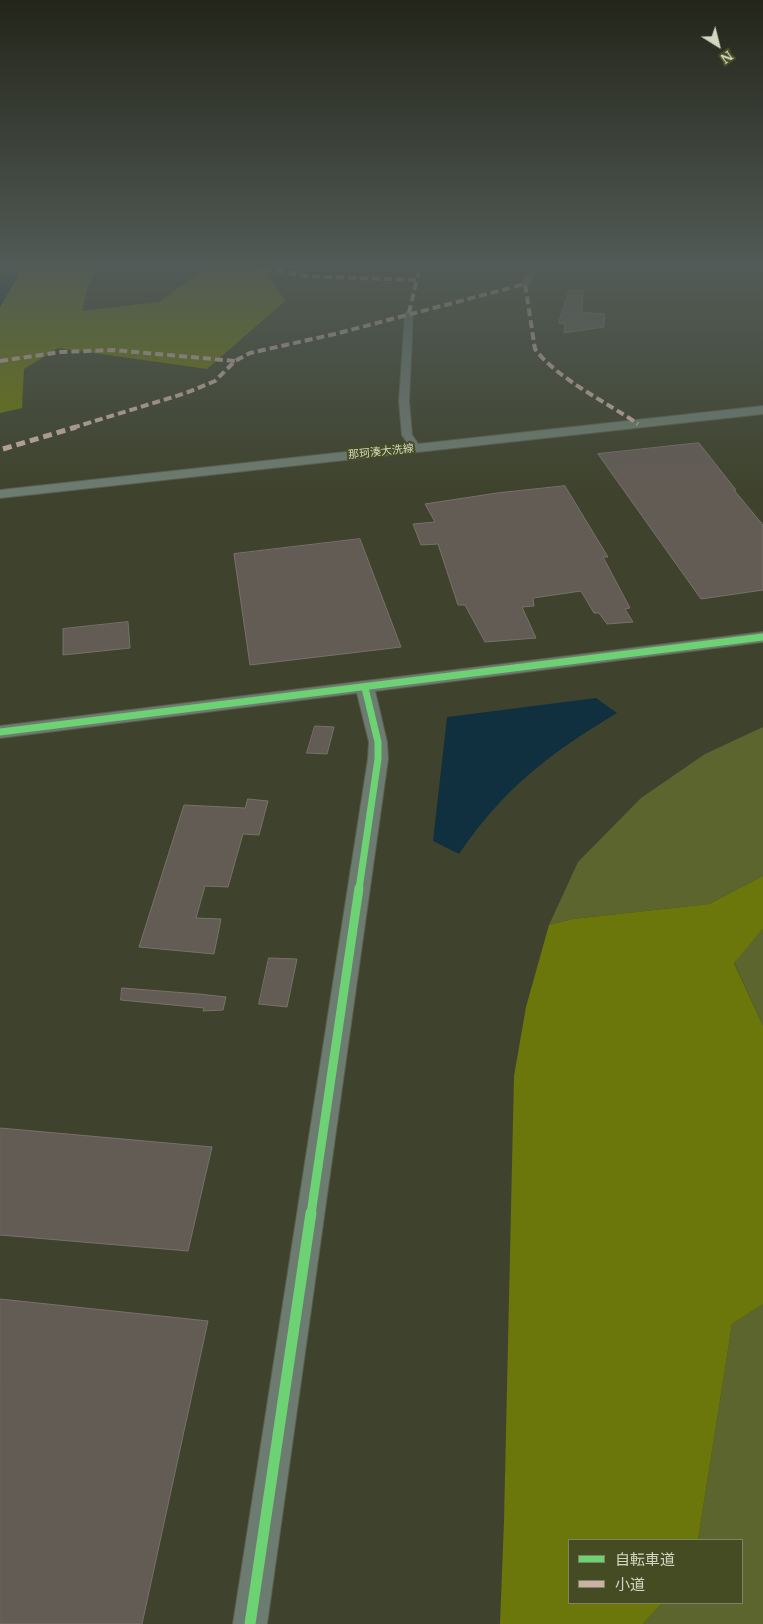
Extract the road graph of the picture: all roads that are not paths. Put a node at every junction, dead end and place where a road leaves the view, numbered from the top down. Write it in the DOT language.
graph roads {
  1 [pos="407,342"];
  2 [pos="763,410"];
  3 [pos="416,448"];
  4 [pos="0,494"];
  5 [pos="763,637"];
  6 [pos="365,688"];
  7 [pos="0,732"];
  8 [pos="250,1624"];
  1 -- 3 [label="street"];
  2 -- 3 [label="street, 那珂湊大洗線"];
  3 -- 4 [label="street, 那珂湊大洗線"];
  5 -- 6 [label="street"];
  6 -- 7 [label="street"];
  6 -- 8 [label="street"];
}
